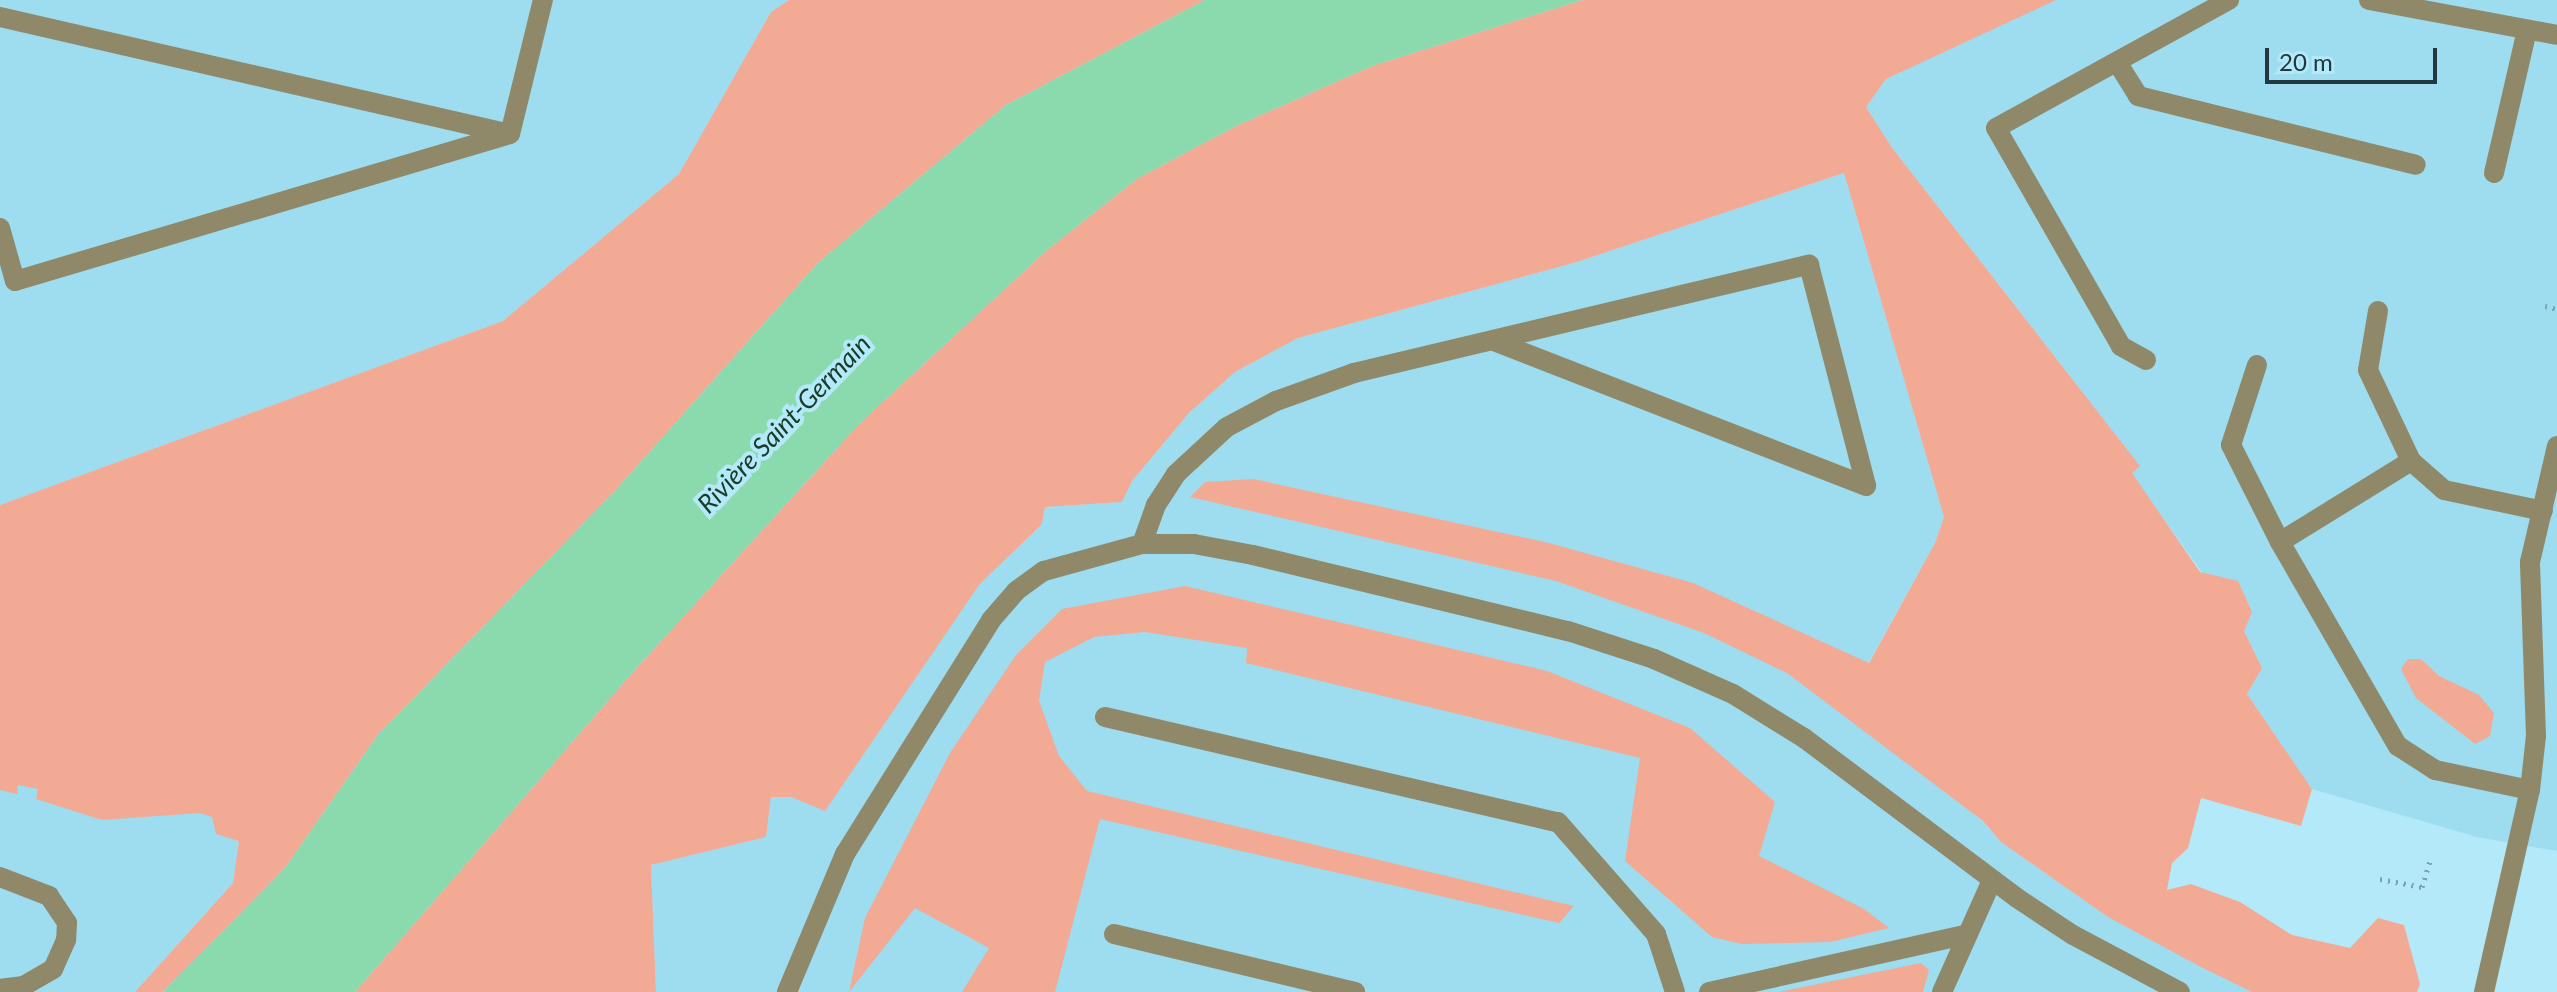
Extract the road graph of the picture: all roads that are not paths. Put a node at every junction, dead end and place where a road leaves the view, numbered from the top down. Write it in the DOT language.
graph roads {
  1 [pos="543,0"];
  2 [pos="2229,0"];
  3 [pos="2369,0"];
  4 [pos="0,17"];
  5 [pos="2527,30"];
  6 [pos="2557,35"];
  7 [pos="2117,62"];
  8 [pos="510,134"];
  9 [pos="2416,165"];
  10 [pos="2494,173"];
  11 [pos="0,228"];
  12 [pos="2378,311"];
  13 [pos="1492,340"];
  14 [pos="2146,360"];
  15 [pos="2257,365"];
  16 [pos="2557,446"];
  17 [pos="2411,461"];
  18 [pos="2543,511"];
  19 [pos="2280,542"];
  20 [pos="1142,544"];
  21 [pos="1105,717"];
  22 [pos="2530,790"];
  23 [pos="0,877"];
  24 [pos="1992,880"];
  25 [pos="1114,934"];
  26 [pos="1968,934"];
  27 [pos="0,989"];
  28 [pos="787,992"];
  29 [pos="1355,992"];
  30 [pos="1675,992"];
  31 [pos="1709,992"];
  32 [pos="1942,992"];
  33 [pos="2180,992"];
  34 [pos="2484,992"];
  1 -- 8 [label="street"];
  2 -- 7 [label="street"];
  3 -- 5 [label="street"];
  4 -- 8 [label="street"];
  5 -- 6 [label="street"];
  5 -- 10 [label="street"];
  7 -- 9 [label="street"];
  7 -- 14 [label="street"];
  8 -- 11 [label="street"];
  12 -- 17 [label="street"];
  13 -- 13 [label="street"];
  13 -- 20 [label="street"];
  15 -- 19 [label="street"];
  16 -- 18 [label="street"];
  17 -- 18 [label="street"];
  17 -- 19 [label="street"];
  18 -- 22 [label="street"];
  19 -- 22 [label="street"];
  20 -- 24 [label="street"];
  20 -- 28 [label="street"];
  21 -- 30 [label="street"];
  22 -- 34 [label="street"];
  23 -- 27 [label="street"];
  24 -- 26 [label="street"];
  24 -- 33 [label="street"];
  25 -- 29 [label="street"];
  26 -- 31 [label="street"];
  26 -- 32 [label="street"];
}
